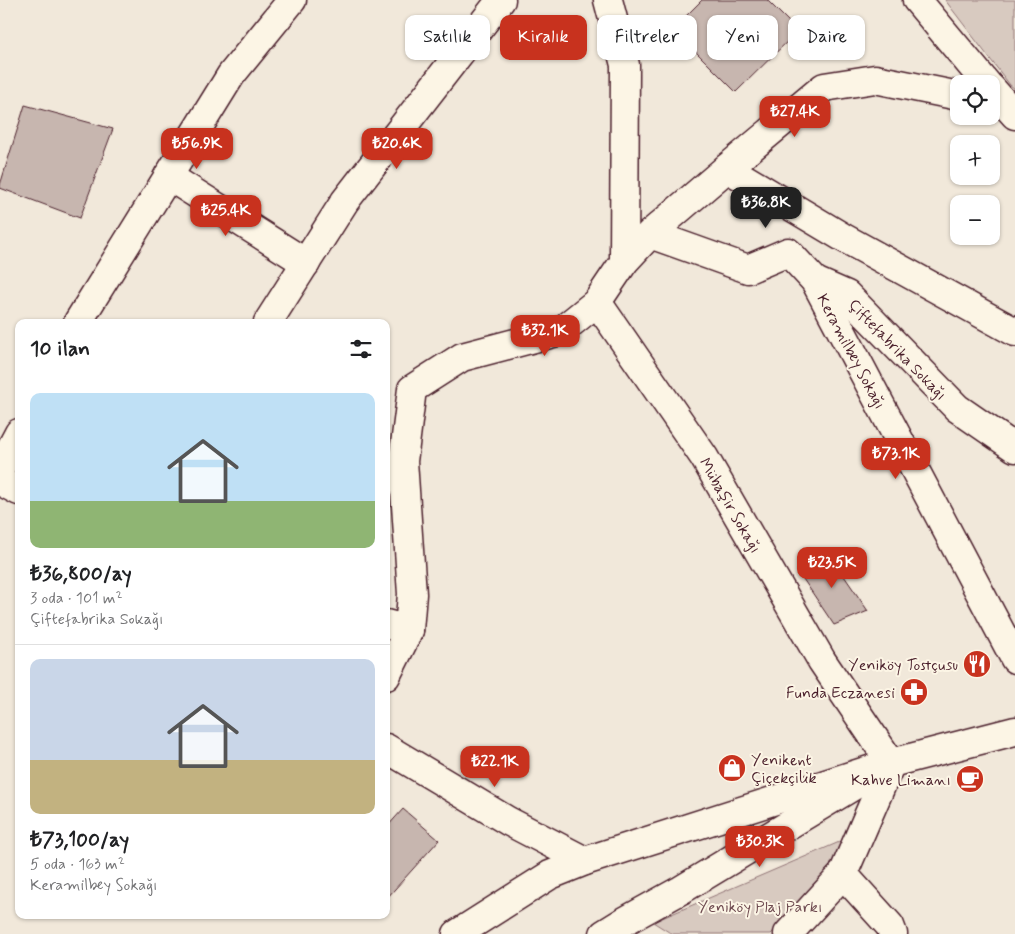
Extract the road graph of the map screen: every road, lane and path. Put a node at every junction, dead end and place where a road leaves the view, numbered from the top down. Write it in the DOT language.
graph roads {
  1 [pos="292,0"];
  2 [pos="501,0"];
  3 [pos="608,0"];
  4 [pos="917,0"];
  5 [pos="980,75"];
  6 [pos="950,94"];
  7 [pos="727,168"];
  8 [pos="168,176"];
  9 [pos="787,205"];
  10 [pos="650,234"];
  11 [pos="788,252"];
  12 [pos="624,262"];
  13 [pos="306,263"];
  14 [pos="815,281"];
  15 [pos="597,302"];
  16 [pos="80,319"];
  17 [pos="270,319"];
  18 [pos="1015,332"];
  19 [pos="15,441"];
  20 [pos="1015,448"];
  21 [pos="0,469"];
  22 [pos="0,481"];
  23 [pos="15,489"];
  24 [pos="398,627"];
  25 [pos="1015,659"];
  26 [pos="390,660"];
  27 [pos="1015,731"];
  28 [pos="390,750"];
  29 [pos="891,763"];
  30 [pos="585,861"];
  31 [pos="843,874"];
  32 [pos="625,930"];
  33 [pos="457,934"];
  34 [pos="788,934"];
  35 [pos="893,934"];
  1 -- 8 [label="street"];
  2 -- 13 [label="street"];
  3 -- 12 [label="street"];
  4 -- 5 [label="street"];
  6 -- 7 [label="street"];
  7 -- 9 [label="street"];
  7 -- 10 [label="street"];
  8 -- 13 [label="street"];
  8 -- 16 [label="street"];
  9 -- 11 [label="street"];
  9 -- 18 [label="street"];
  10 -- 11 [label="street"];
  10 -- 12 [label="street"];
  11 -- 14 [label="street, Çiftefabrika Sokağı"];
  12 -- 15 [label="street"];
  13 -- 17 [label="street"];
  14 -- 20 [label="street, Çiftefabrika Sokağı"];
  14 -- 25 [label="street, Keramilbey Sokağı"];
  15 -- 24 [label="street"];
  15 -- 29 [label="street, Mübaşir Sokağı"];
  19 -- 21 [label="street"];
  22 -- 23 [label="street"];
  24 -- 26 [label="street"];
  27 -- 29 [label="street"];
  28 -- 30 [label="street"];
  29 -- 30 [label="street"];
  29 -- 31 [label="street"];
  29 -- 32 [label="street"];
  30 -- 33 [label="street"];
  31 -- 34 [label="street"];
  31 -- 35 [label="street"];
}
